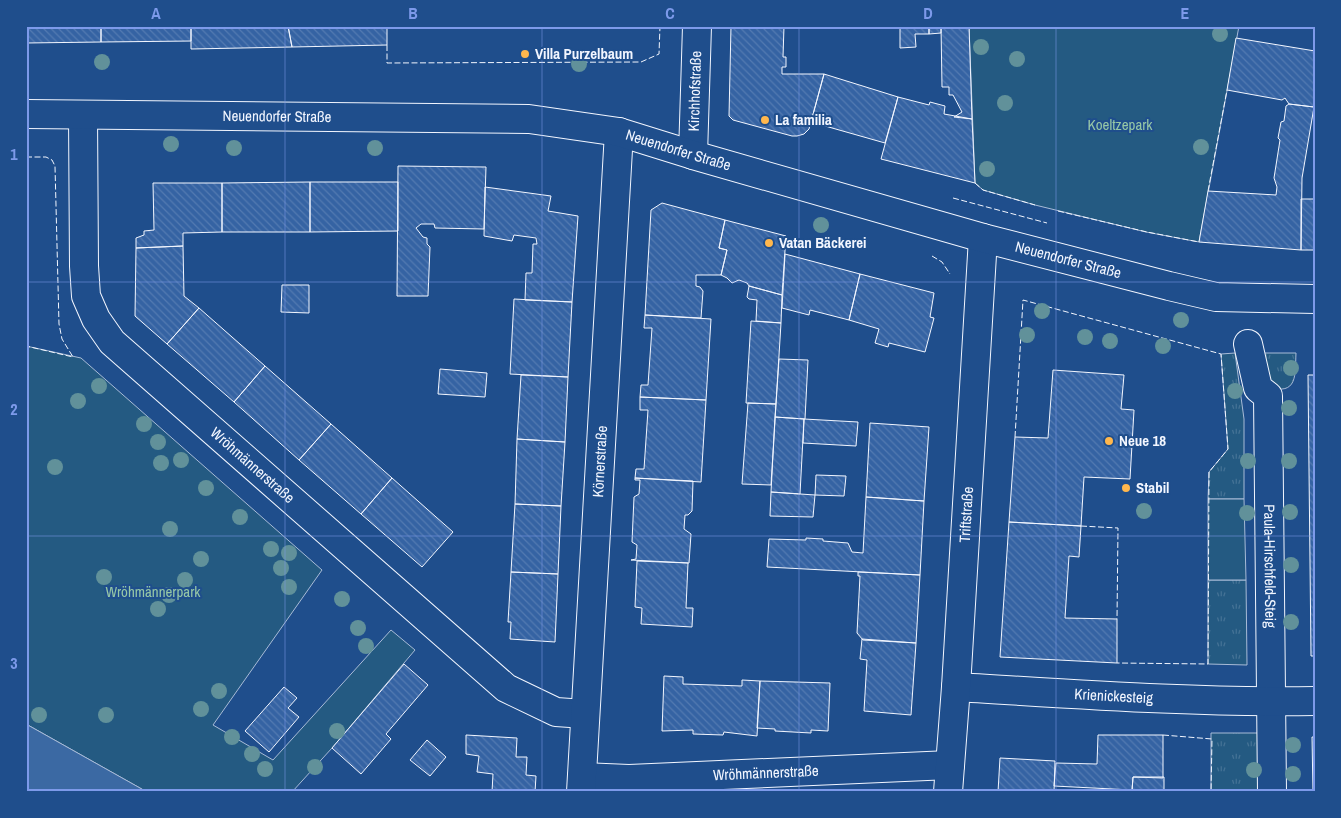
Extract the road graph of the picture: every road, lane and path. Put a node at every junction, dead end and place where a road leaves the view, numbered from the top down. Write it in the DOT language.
graph roads {
  1 [pos="697,26"];
  2 [pos="26,114"];
  3 [pos="83,115"];
  4 [pos="619,132"];
  5 [pos="693,155"];
  6 [pos="983,238"];
  7 [pos="1315,299"];
  8 [pos="1248,344"];
  9 [pos="956,688"];
  10 [pos="1315,701"];
  11 [pos="1271,702"];
  12 [pos="585,714"];
  13 [pos="949,779"];
  14 [pos="582,784"];
  15 [pos="1272,792"];
  1 -- 5 [label="street, Kirchhofstraße"];
  2 -- 3 [label="street, Neuendorfer Straße"];
  3 -- 4 [label="street, Neuendorfer Straße"];
  3 -- 12 [label="street, Wröhmännerstraße"];
  4 -- 5 [label="street, Neuendorfer Straße"];
  4 -- 12 [label="street, Körnerstraße"];
  5 -- 6 [label="street, Neuendorfer Straße"];
  6 -- 7 [label="street, Neuendorfer Straße"];
  6 -- 9 [label="street, Triftstraße"];
  8 -- 11 [label="street, Paula-Hirschfeld-Steig"];
  9 -- 11 [label="street, Krienickesteig"];
  9 -- 13 [label="street, Triftstraße"];
  10 -- 11 [label="street, Krienickesteig"];
  11 -- 15 [label="street, Paula-Hirschfeld-Steig"];
  12 -- 14 [label="street, Körnerstraße"];
  13 -- 14 [label="street, Wröhmännerstraße"];
}
